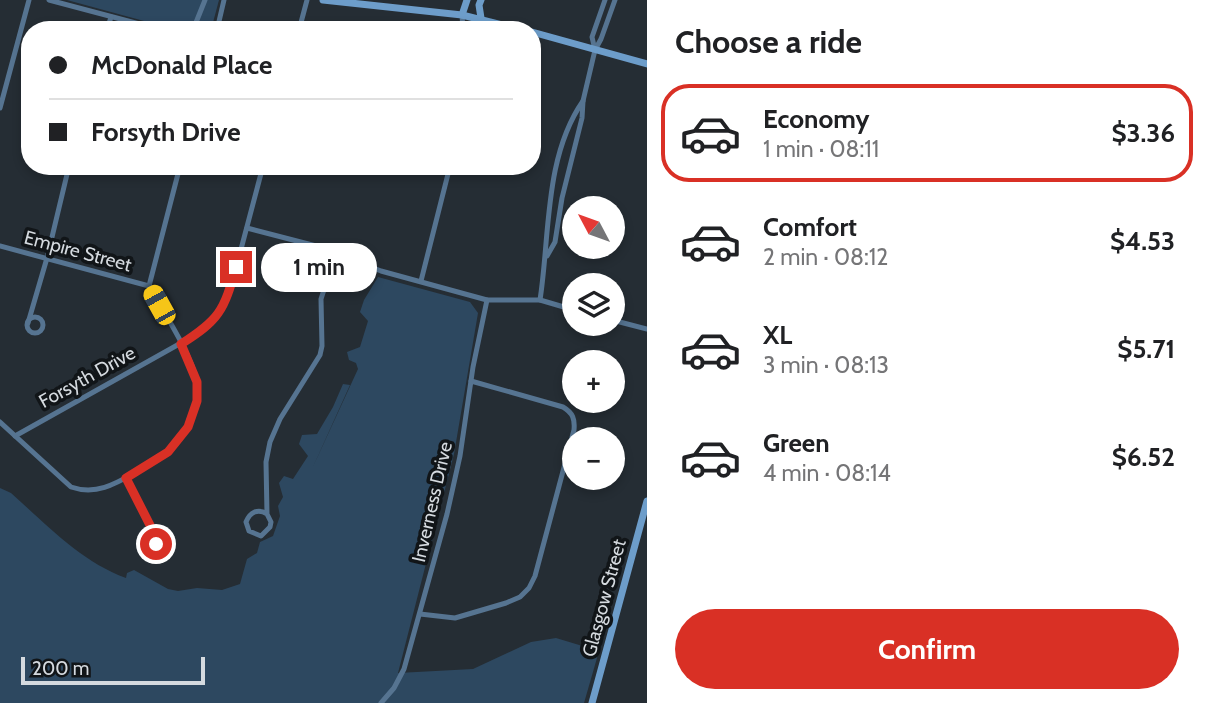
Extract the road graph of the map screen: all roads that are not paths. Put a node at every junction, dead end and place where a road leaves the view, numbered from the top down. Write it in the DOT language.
graph roads {
  1 [pos="29,0"];
  2 [pos="49,0"];
  3 [pos="205,0"];
  4 [pos="225,0"];
  5 [pos="307,0"];
  6 [pos="323,0"];
  7 [pos="467,0"];
  8 [pos="481,0"];
  9 [pos="605,0"];
  10 [pos="615,0"];
  11 [pos="357,2"];
  12 [pos="366,3"];
  13 [pos="462,15"];
  14 [pos="111,17"];
  15 [pos="481,18"];
  16 [pos="23,21"];
  17 [pos="110,21"];
  18 [pos="127,21"];
  19 [pos="197,21"];
  20 [pos="219,21"];
  21 [pos="301,21"];
  22 [pos="462,21"];
  23 [pos="481,21"];
  24 [pos="492,21"];
  25 [pos="21,30"];
  26 [pos="541,35"];
  27 [pos="594,50"];
  28 [pos="647,64"];
  29 [pos="583,101"];
  30 [pos="0,108"];
  31 [pos="67,175"];
  32 [pos="178,175"];
  33 [pos="261,175"];
  34 [pos="448,175"];
  35 [pos="247,228"];
  36 [pos="0,246"];
  37 [pos="336,253"];
  38 [pos="547,256"];
  39 [pos="47,258"];
  40 [pos="421,281"];
  41 [pos="149,286"];
  42 [pos="487,300"];
  43 [pos="540,300"];
  44 [pos="562,306"];
  45 [pos="28,323"];
  46 [pos="625,323"];
  47 [pos="647,329"];
  48 [pos="181,344"];
  49 [pos="471,381"];
  50 [pos="0,422"];
  51 [pos="15,436"];
  52 [pos="126,478"];
  53 [pos="647,501"];
  54 [pos="267,514"];
  55 [pos="153,531"];
  56 [pos="420,614"];
  57 [pos="381,703"];
  58 [pos="592,703"];
  1 -- 16 [label="street"];
  2 -- 14 [label="street"];
  3 -- 19 [label="street"];
  4 -- 20 [label="street"];
  5 -- 21 [label="street"];
  6 -- 11 [label="main road"];
  7 -- 13 [label="main road"];
  8 -- 15 [label="main road"];
  9 -- 27 [label="street"];
  10 -- 27 [label="street"];
  11 -- 12 [label="main road"];
  12 -- 13 [label="main road"];
  13 -- 15 [label="main road"];
  13 -- 22 [label="street"];
  14 -- 17 [label="street"];
  14 -- 18 [label="street"];
  15 -- 23 [label="street"];
  15 -- 24 [label="main road"];
  25 -- 30 [label="street"];
  26 -- 27 [label="main road"];
  27 -- 28 [label="main road"];
  27 -- 29 [label="street"];
  29 -- 38 [label="street"];
  29 -- 38 [label="street"];
  31 -- 39 [label="street"];
  32 -- 41 [label="street"];
  33 -- 35 [label="street, Forsyth Drive"];
  34 -- 40 [label="street"];
  35 -- 37 [label="street"];
  35 -- 48 [label="street, Forsyth Drive"];
  36 -- 39 [label="street, Empire Street"];
  37 -- 40 [label="street"];
  37 -- 54 [label="street"];
  38 -- 43 [label="street"];
  39 -- 41 [label="street, Empire Street"];
  39 -- 45 [label="street"];
  40 -- 42 [label="street"];
  41 -- 48 [label="street"];
  42 -- 43 [label="street"];
  42 -- 49 [label="street, Inverness Drive"];
  43 -- 44 [label="street"];
  46 -- 47 [label="street"];
  48 -- 51 [label="street, Forsyth Drive"];
  48 -- 52 [label="street"];
  49 -- 56 [label="street, Inverness Drive"];
  49 -- 56 [label="street"];
  50 -- 51 [label="street"];
  51 -- 52 [label="street"];
  52 -- 55 [label="street"];
  53 -- 58 [label="main road, Glasgow Street"];
  54 -- 54 [label="street"];
  56 -- 57 [label="street, Inverness Drive"];
}
